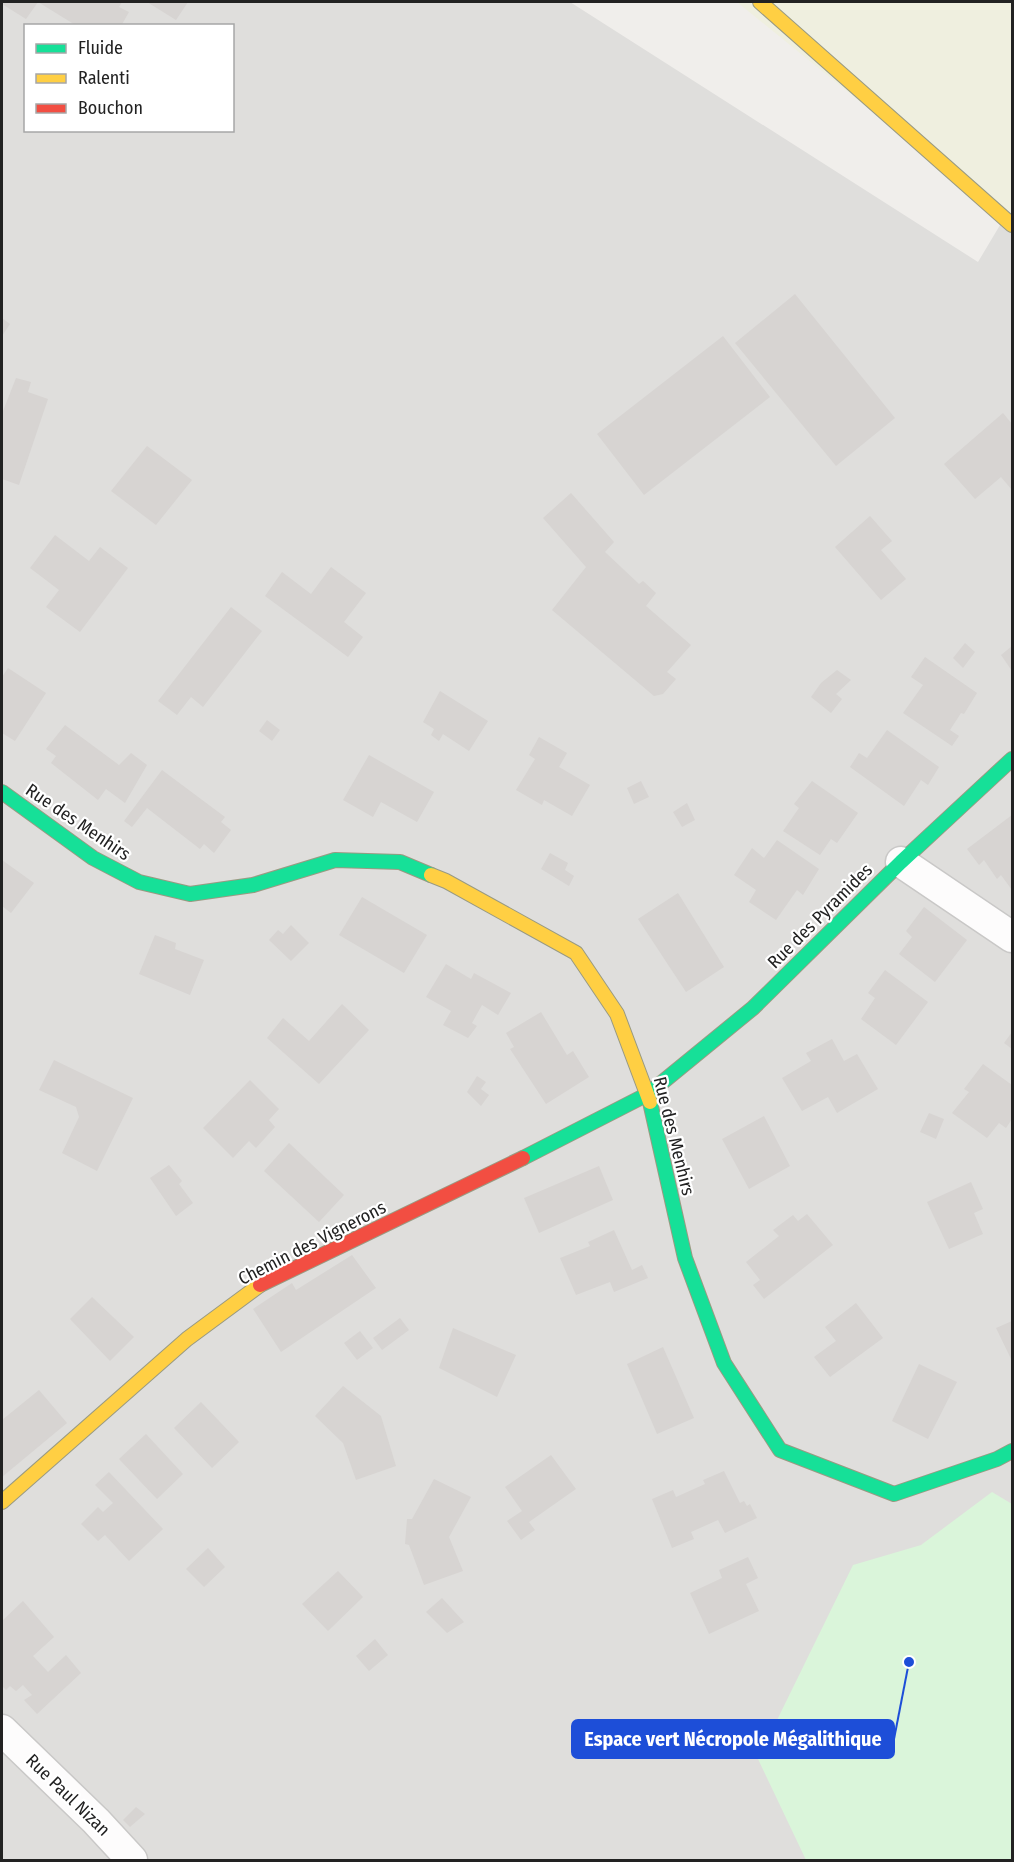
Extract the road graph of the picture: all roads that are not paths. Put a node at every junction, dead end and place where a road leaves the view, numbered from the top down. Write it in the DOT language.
graph roads {
  1 [pos="760,2"];
  2 [pos="1012,225"];
  3 [pos="1012,759"];
  4 [pos="2,792"];
  5 [pos="901,862"];
  6 [pos="1012,937"];
  7 [pos="648,1094"];
  8 [pos="1012,1451"];
  9 [pos="2,1502"];
  10 [pos="2,1730"];
  11 [pos="132,1860"];
  1 -- 2 [label="street"];
  3 -- 5 [label="street, Rue des Pyramides"];
  4 -- 7 [label="street, Rue des Menhirs"];
  5 -- 6 [label="street"];
  5 -- 7 [label="street, Rue des Pyramides"];
  7 -- 8 [label="street, Rue des Menhirs"];
  7 -- 9 [label="street, Chemin des Vignerons"];
  10 -- 11 [label="street, Rue Paul Nizan"];
}
